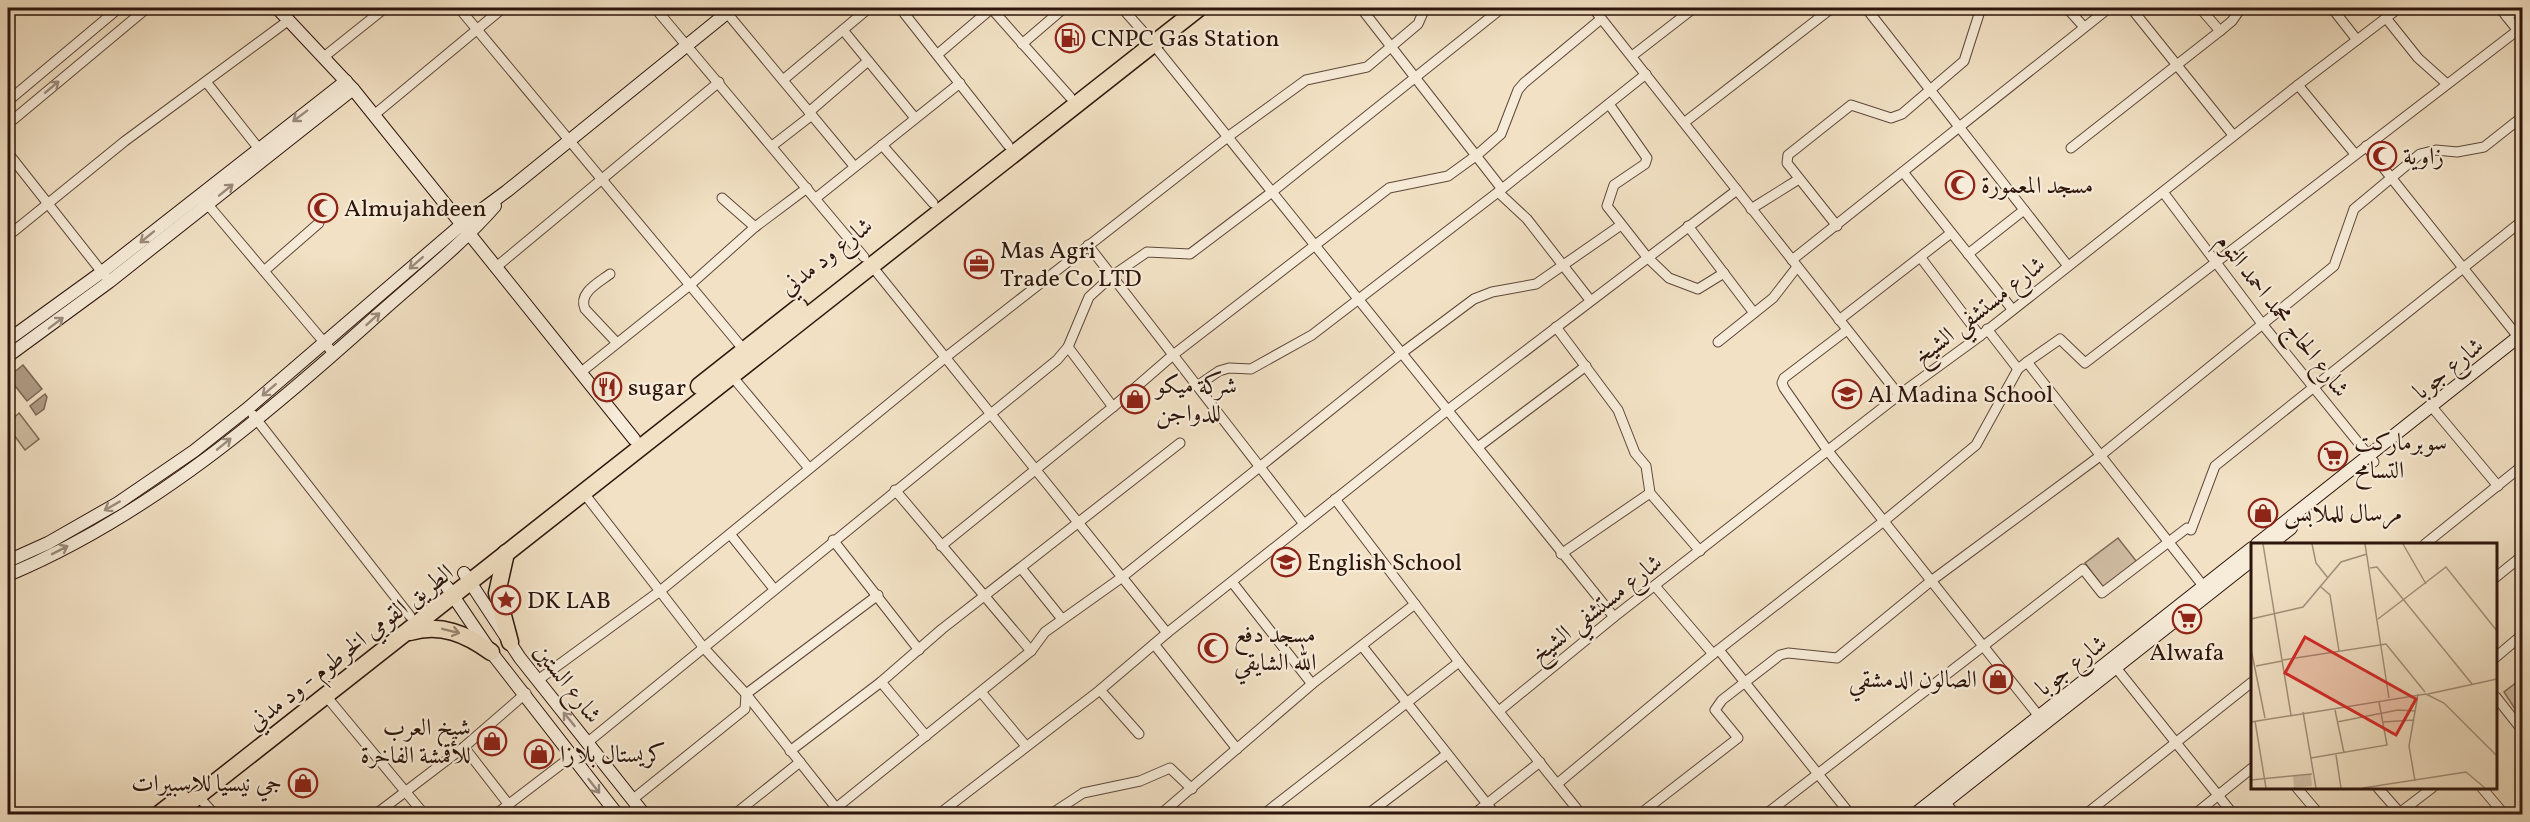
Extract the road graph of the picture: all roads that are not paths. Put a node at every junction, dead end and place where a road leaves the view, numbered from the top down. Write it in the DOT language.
graph roads {
  1 [pos="119,8"];
  2 [pos="147,8"];
  3 [pos="277,8"];
  4 [pos="385,8"];
  5 [pos="459,8"];
  6 [pos="502,8"];
  7 [pos="656,8"];
  8 [pos="869,8"];
  9 [pos="900,8"];
  10 [pos="991,8"];
  11 [pos="1064,8"];
  12 [pos="1122,8"];
  13 [pos="1183,8"];
  14 [pos="1199,8"];
  15 [pos="1361,8"];
  16 [pos="1425,8"];
  17 [pos="1502,8"];
  18 [pos="1593,8"];
  19 [pos="1694,8"];
  20 [pos="1832,8"];
  21 [pos="1866,8"];
  22 [pos="1981,8"];
  23 [pos="2067,8"];
  24 [pos="2109,8"];
  25 [pos="2131,8"];
  26 [pos="2200,8"];
  27 [pos="2241,8"];
  28 [pos="2332,8"];
  29 [pos="2399,8"];
  30 [pos="2500,8"];
  31 [pos="2519,8"];
  32 [pos="730,10"];
  33 [pos="2507,16"];
  34 [pos="2386,18"];
  35 [pos="1601,19"];
  36 [pos="289,20"];
  37 [pos="2084,27"];
  38 [pos="477,29"];
  39 [pos="843,30"];
  40 [pos="2220,32"];
  41 [pos="2520,33"];
  42 [pos="1150,40"];
  43 [pos="2357,40"];
  44 [pos="1022,44"];
  45 [pos="688,46"];
  46 [pos="1390,48"];
  47 [pos="938,54"];
  48 [pos="325,56"];
  49 [pos="1632,57"];
  50 [pos="868,61"];
  51 [pos="2176,64"];
  52 [pos="1646,74"];
  53 [pos="1415,78"];
  54 [pos="783,81"];
  55 [pos="719,82"];
  56 [pos="207,83"];
  57 [pos="960,83"];
  58 [pos="2447,84"];
  59 [pos="350,85"];
  60 [pos="2298,85"];
  61 [pos="1931,91"];
  62 [pos="1070,97"];
  63 [pos="8,101"];
  64 [pos="1609,104"];
  65 [pos="810,113"];
  66 [pos="374,115"];
  67 [pos="2523,117"];
  68 [pos="915,118"];
  69 [pos="1685,122"];
  70 [pos="8,124"];
  71 [pos="1959,127"];
  72 [pos="2233,135"];
  73 [pos="1228,136"];
  74 [pos="569,141"];
  75 [pos="882,145"];
  76 [pos="1008,145"];
  77 [pos="772,146"];
  78 [pos="2366,146"];
  79 [pos="258,147"];
  80 [pos="2071,148"];
  81 [pos="8,153"];
  82 [pos="2355,154"];
  83 [pos="1477,155"];
  84 [pos="267,158"];
  85 [pos="854,166"];
  86 [pos="1903,172"];
  87 [pos="2391,178"];
  88 [pos="601,179"];
  89 [pos="1799,179"];
  90 [pos="807,188"];
  91 [pos="1737,190"];
  92 [pos="1500,191"];
  93 [pos="1272,192"];
  94 [pos="2163,192"];
  95 [pos="200,194"];
  96 [pos="722,198"];
  97 [pos="816,198"];
  98 [pos="48,203"];
  99 [pos="933,203"];
  100 [pos="208,205"];
  101 [pos="1751,209"];
  102 [pos="2024,210"];
  103 [pos="2523,221"];
  104 [pos="319,224"];
  105 [pos="1621,225"];
  106 [pos="755,226"];
  107 [pos="1688,226"];
  108 [pos="1837,226"];
  109 [pos="464,229"];
  110 [pos="1951,233"];
  111 [pos="8,236"];
  112 [pos="1315,244"];
  113 [pos="1088,245"];
  114 [pos="1968,254"];
  115 [pos="1647,256"];
  116 [pos="1921,258"];
  117 [pos="868,261"];
  118 [pos="2214,262"];
  119 [pos="1795,264"];
  120 [pos="1564,265"];
  121 [pos="2068,266"];
  122 [pos="495,268"];
  123 [pos="2463,268"];
  124 [pos="264,271"];
  125 [pos="1724,273"];
  126 [pos="610,274"];
  127 [pos="1112,276"];
  128 [pos="106,277"];
  129 [pos="690,285"];
  130 [pos="1360,299"];
  131 [pos="1590,300"];
  132 [pos="2012,309"];
  133 [pos="1754,314"];
  134 [pos="1839,320"];
  135 [pos="2263,325"];
  136 [pos="1556,327"];
  137 [pos="1847,330"];
  138 [pos="1984,333"];
  139 [pos="2521,339"];
  140 [pos="8,340"];
  141 [pos="324,342"];
  142 [pos="1718,342"];
  143 [pos="617,343"];
  144 [pos="1068,348"];
  145 [pos="744,350"];
  146 [pos="1403,352"];
  147 [pos="334,354"];
  148 [pos="1173,355"];
  149 [pos="8,356"];
  150 [pos="946,357"];
  151 [pos="2027,362"];
  152 [pos="1586,366"];
  153 [pos="2018,369"];
  154 [pos="580,374"];
  155 [pos="731,375"];
  156 [pos="1197,386"];
  157 [pos="2313,386"];
  158 [pos="1899,396"];
  159 [pos="1113,407"];
  160 [pos="1449,409"];
  161 [pos="2434,410"];
  162 [pos="251,413"];
  163 [pos="991,413"];
  164 [pos="634,439"];
  165 [pos="1180,443"];
  166 [pos="1478,447"];
  167 [pos="1828,451"];
  168 [pos="2100,456"];
  169 [pos="2372,459"];
  170 [pos="2523,466"];
  171 [pos="808,467"];
  172 [pos="1259,467"];
  173 [pos="1035,470"];
  174 [pos="2498,486"];
  175 [pos="895,490"];
  176 [pos="583,492"];
  177 [pos="1650,493"];
  178 [pos="1335,499"];
  179 [pos="1884,521"];
  180 [pos="1078,524"];
  181 [pos="1304,524"];
  182 [pos="730,534"];
  183 [pos="833,540"];
  184 [pos="2275,540"];
  185 [pos="2170,543"];
  186 [pos="2426,543"];
  187 [pos="941,546"];
  188 [pos="503,549"];
  189 [pos="2251,550"];
  190 [pos="1700,551"];
  191 [pos="1562,554"];
  192 [pos="2523,556"];
  193 [pos="8,561"];
  194 [pos="2251,561"];
  195 [pos="1021,568"];
  196 [pos="8,575"];
  197 [pos="2497,576"];
  198 [pos="468,578"];
  199 [pos="1121,578"];
  200 [pos="1931,580"];
  201 [pos="1232,582"];
  202 [pos="1655,586"];
  203 [pos="2204,587"];
  204 [pos="774,589"];
  205 [pos="660,591"];
  206 [pos="450,592"];
  207 [pos="878,595"];
  208 [pos="984,598"];
  209 [pos="1415,604"];
  210 [pos="2187,606"];
  211 [pos="410,616"];
  212 [pos="1614,617"];
  213 [pos="1062,619"];
  214 [pos="406,633"];
  215 [pos="1167,633"];
  216 [pos="2523,635"];
  217 [pos="510,642"];
  218 [pos="1154,645"];
  219 [pos="1362,646"];
  220 [pos="1984,646"];
  221 [pos="704,648"];
  222 [pos="919,650"];
  223 [pos="1030,651"];
  224 [pos="491,652"];
  225 [pos="1716,652"];
  226 [pos="2497,656"];
  227 [pos="520,658"];
  228 [pos="1459,662"];
  229 [pos="2114,664"];
  230 [pos="506,670"];
  231 [pos="534,676"];
  232 [pos="881,682"];
  233 [pos="1745,682"];
  234 [pos="517,684"];
  235 [pos="1312,684"];
  236 [pos="2251,684"];
  237 [pos="1101,690"];
  238 [pos="981,692"];
  239 [pos="526,693"];
  240 [pos="746,694"];
  241 [pos="326,696"];
  242 [pos="2497,698"];
  243 [pos="1406,702"];
  244 [pos="1499,711"];
  245 [pos="2042,720"];
  246 [pos="2521,724"];
  247 [pos="1139,734"];
  248 [pos="926,736"];
  249 [pos="588,742"];
  250 [pos="2176,742"];
  251 [pos="1026,746"];
  252 [pos="464,747"];
  253 [pos="1237,749"];
  254 [pos="790,751"];
  255 [pos="1447,753"];
  256 [pos="572,756"];
  257 [pos="800,762"];
  258 [pos="1540,762"];
  259 [pos="2251,770"];
  260 [pos="1817,773"];
  261 [pos="1557,784"];
  262 [pos="1192,789"];
  263 [pos="2298,789"];
  264 [pos="2379,789"];
  265 [pos="2431,789"];
  266 [pos="2483,789"];
  267 [pos="406,791"];
  268 [pos="2218,795"];
  269 [pos="198,796"];
  270 [pos="1943,799"];
  271 [pos="632,800"];
  272 [pos="1487,804"];
  273 [pos="509,805"];
  274 [pos="2523,808"];
  275 [pos="838,811"];
  276 [pos="159,814"];
  277 [pos="175,814"];
  278 [pos="214,814"];
  279 [pos="376,814"];
  280 [pos="424,814"];
  281 [pos="496,814"];
  282 [pos="617,814"];
  283 [pos="644,814"];
  284 [pos="735,814"];
  285 [pos="939,814"];
  286 [pos="1051,814"];
  287 [pos="1161,814"];
  288 [pos="1264,814"];
  289 [pos="1368,814"];
  290 [pos="1474,814"];
  291 [pos="1495,814"];
  292 [pos="1581,814"];
  293 [pos="1640,814"];
  294 [pos="1766,814"];
  295 [pos="1850,814"];
  296 [pos="1915,814"];
  297 [pos="1930,814"];
  298 [pos="1956,814"];
  299 [pos="2086,814"];
  300 [pos="2195,814"];
  301 [pos="2233,814"];
  302 [pos="2319,814"];
  303 [pos="2399,814"];
  304 [pos="2504,814"];
  305 [pos="2515,814"];
  1 -- 63 [label="street"];
  70 -- 2 [label="street, one-way"];
  3 -- 36 [label="street"];
  4 -- 48 [label="street"];
  5 -- 38 [label="street"];
  6 -- 38 [label="street"];
  7 -- 45 [label="street"];
  8 -- 39 [label="street"];
  9 -- 47 [label="street"];
  10 -- 44 [label="street"];
  10 -- 47 [label="street"];
  11 -- 44 [label="street"];
  12 -- 42 [label="street"];
  13 -- 42 [label="highway, شارع ود مدني"];
  14 -- 42 [label="highway, شارع ود مدني"];
  15 -- 46 [label="street"];
  16 -- 46 [label="street"];
  17 -- 53 [label="street"];
  18 -- 35 [label="street"];
  19 -- 49 [label="street"];
  20 -- 69 [label="street"];
  21 -- 61 [label="street"];
  22 -- 61 [label="street"];
  23 -- 37 [label="street"];
  24 -- 37 [label="street"];
  25 -- 51 [label="street"];
  26 -- 40 [label="street"];
  27 -- 40 [label="street"];
  28 -- 43 [label="street"];
  29 -- 34 [label="street, شارع مستشفي الشيخ"];
  30 -- 33 [label="street"];
  31 -- 33 [label="street"];
  32 -- 45 [label="street"];
  32 -- 54 [label="street"];
  33 -- 41 [label="street"];
  34 -- 43 [label="street, شارع مستشفي الشيخ"];
  34 -- 58 [label="street"];
  35 -- 49 [label="street"];
  35 -- 83 [label="street"];
  36 -- 48 [label="street"];
  36 -- 56 [label="street"];
  37 -- 71 [label="street"];
  38 -- 66 [label="street"];
  38 -- 74 [label="street"];
  39 -- 50 [label="street"];
  39 -- 54 [label="street"];
  40 -- 51 [label="street"];
  41 -- 58 [label="street"];
  42 -- 62 [label="highway, شارع ود مدني"];
  42 -- 73 [label="street"];
  42 -- 117 [label="highway, شارع ود مدني"];
  43 -- 60 [label="street, شارع مستشفي الشيخ"];
  44 -- 62 [label="street"];
  45 -- 55 [label="street"];
  45 -- 74 [label="street"];
  46 -- 53 [label="street"];
  46 -- 73 [label="street"];
  47 -- 57 [label="street"];
  48 -- 59 [label="street"];
  49 -- 52 [label="street"];
  50 -- 65 [label="street"];
  50 -- 68 [label="street"];
  51 -- 72 [label="street"];
  51 -- 80 [label="street"];
  52 -- 64 [label="street"];
  52 -- 69 [label="street"];
  53 -- 83 [label="street"];
  53 -- 93 [label="street"];
  54 -- 65 [label="street"];
  55 -- 77 [label="street"];
  55 -- 88 [label="street"];
  56 -- 79 [label="street"];
  56 -- 98 [label="street"];
  57 -- 68 [label="street"];
  57 -- 76 [label="street"];
  58 -- 78 [label="street"];
  59 -- 66 [label="street"];
  59 -- 79 [label="street, one-way"];
  59 -- 84 [label="street"];
  60 -- 72 [label="street, شارع مستشفي الشيخ"];
  60 -- 82 [label="street"];
  61 -- 71 [label="street"];
  61 -- 89 [label="street"];
  62 -- 76 [label="highway, شارع ود مدني"];
  64 -- 92 [label="street"];
  64 -- 105 [label="street"];
  65 -- 77 [label="street"];
  65 -- 85 [label="street"];
  66 -- 109 [label="street"];
  67 -- 87 [label="street"];
  68 -- 75 [label="street"];
  69 -- 91 [label="street"];
  71 -- 86 [label="street"];
  71 -- 102 [label="street"];
  72 -- 94 [label="street, شارع مستشفي الشيخ"];
  73 -- 93 [label="street"];
  73 -- 113 [label="street"];
  74 -- 88 [label="street"];
  74 -- 109 [label="street"];
  75 -- 85 [label="street"];
  75 -- 99 [label="street"];
  76 -- 99 [label="highway, شارع ود مدني"];
  77 -- 90 [label="street"];
  78 -- 82 [label="street"];
  78 -- 87 [label="street"];
  79 -- 84 [label="street"];
  79 -- 95 [label="street"];
  81 -- 98 [label="street"];
  82 -- 118 [label="street"];
  83 -- 92 [label="street"];
  83 -- 112 [label="street"];
  100 -- 84 [label="street, one-way"];
  85 -- 97 [label="street"];
  86 -- 108 [label="street"];
  86 -- 110 [label="street"];
  87 -- 123 [label="street"];
  87 -- 135 [label="street"];
  88 -- 122 [label="street"];
  88 -- 129 [label="street"];
  89 -- 101 [label="street"];
  89 -- 108 [label="street"];
  90 -- 97 [label="street"];
  90 -- 106 [label="street"];
  91 -- 101 [label="street"];
  91 -- 107 [label="street"];
  92 -- 120 [label="street"];
  92 -- 130 [label="street"];
  93 -- 112 [label="street"];
  93 -- 127 [label="street"];
  94 -- 118 [label="street, شارع الحاج محمد احمد التوم"];
  94 -- 121 [label="street, شارع مستشفي الشيخ"];
  95 -- 100 [label="street"];
  95 -- 128 [label="street, one-way"];
  96 -- 106 [label="street"];
  97 -- 117 [label="street"];
  98 -- 111 [label="street"];
  98 -- 128 [label="street"];
  99 -- 117 [label="highway, شارع ود مدني"];
  100 -- 124 [label="street"];
  100 -- 128 [label="street"];
  101 -- 119 [label="street"];
  102 -- 114 [label="street"];
  102 -- 121 [label="street"];
  103 -- 123 [label="street"];
  104 -- 124 [label="street"];
  105 -- 115 [label="street"];
  105 -- 120 [label="street"];
  106 -- 129 [label="street"];
  107 -- 115 [label="street"];
  107 -- 125 [label="street"];
  108 -- 119 [label="street"];
  109 -- 122 [label="street"];
  109 -- 141 [label="street, one-way"];
  147 -- 109 [label="street, one-way"];
  110 -- 114 [label="street"];
  110 -- 116 [label="street"];
  112 -- 130 [label="street"];
  112 -- 148 [label="street"];
  113 -- 127 [label="street"];
  113 -- 150 [label="street"];
  114 -- 132 [label="street"];
  115 -- 125 [label="street"];
  115 -- 131 [label="street"];
  116 -- 134 [label="street"];
  116 -- 138 [label="street"];
  117 -- 145 [label="highway, شارع ود مدني"];
  117 -- 150 [label="street"];
  117 -- 155 [label="highway, شارع ود مدني"];
  118 -- 135 [label="street, شارع الحاج محمد احمد التوم"];
  118 -- 151 [label="street"];
  119 -- 133 [label="street"];
  119 -- 134 [label="street"];
  120 -- 131 [label="street"];
  120 -- 146 [label="street"];
  121 -- 132 [label="street, شارع مستشفي الشيخ"];
  122 -- 154 [label="street"];
  123 -- 139 [label="street"];
  123 -- 157 [label="street"];
  124 -- 141 [label="street"];
  125 -- 133 [label="street"];
  126 -- 143 [label="street"];
  127 -- 144 [label="street"];
  127 -- 148 [label="street"];
  128 -- 140 [label="street"];
  149 -- 128 [label="street, one-way"];
  129 -- 143 [label="street"];
  129 -- 145 [label="street"];
  130 -- 146 [label="street"];
  130 -- 156 [label="street"];
  131 -- 136 [label="street"];
  132 -- 138 [label="street, شارع مستشفي الشيخ"];
  133 -- 142 [label="street"];
  134 -- 137 [label="street"];
  135 -- 157 [label="street, شارع الحاج محمد احمد التوم"];
  135 -- 168 [label="street"];
  136 -- 152 [label="street"];
  136 -- 160 [label="street"];
  137 -- 158 [label="street"];
  137 -- 167 [label="street"];
  138 -- 153 [label="street"];
  138 -- 158 [label="street, شارع مستشفي الشيخ"];
  139 -- 161 [label="street, شارع جوبا"];
  141 -- 147 [label="street"];
  141 -- 162 [label="street, one-way"];
  143 -- 154 [label="street"];
  144 -- 159 [label="street"];
  144 -- 163 [label="street"];
  145 -- 164 [label="highway, شارع ود مدني"];
  146 -- 160 [label="street"];
  146 -- 172 [label="street"];
  147 -- 162 [label="street"];
  148 -- 156 [label="street"];
  148 -- 159 [label="street"];
  150 -- 163 [label="street"];
  150 -- 171 [label="street"];
  151 -- 153 [label="street"];
  151 -- 168 [label="street"];
  152 -- 166 [label="street"];
  152 -- 177 [label="street"];
  153 -- 179 [label="street"];
  154 -- 164 [label="street"];
  155 -- 171 [label="street"];
  155 -- 176 [label="highway, شارع ود مدني"];
  156 -- 172 [label="street"];
  157 -- 169 [label="street, شارع الحاج محمد احمد التوم"];
  157 -- 185 [label="street"];
  158 -- 167 [label="street, شارع مستشفي الشيخ"];
  159 -- 173 [label="street"];
  160 -- 166 [label="street"];
  160 -- 178 [label="street"];
  161 -- 169 [label="street, شارع جوبا"];
  161 -- 174 [label="street"];
  162 -- 193 [label="street, one-way"];
  196 -- 162 [label="street, one-way"];
  162 -- 211 [label="street"];
  163 -- 173 [label="street"];
  163 -- 175 [label="street"];
  164 -- 188 [label="highway, شارع ود مدني"];
  165 -- 180 [label="street"];
  166 -- 191 [label="street"];
  167 -- 179 [label="street"];
  167 -- 190 [label="street, شارع مستشفي الشيخ"];
  168 -- 185 [label="street"];
  168 -- 200 [label="street"];
  169 -- 184 [label="street, شارع جوبا"];
  170 -- 174 [label="street"];
  171 -- 182 [label="street"];
  172 -- 181 [label="street"];
  172 -- 199 [label="street"];
  173 -- 180 [label="street"];
  173 -- 187 [label="street"];
  174 -- 186 [label="street"];
  175 -- 183 [label="street"];
  175 -- 187 [label="street"];
  176 -- 188 [label="highway, شارع ود مدني"];
  176 -- 205 [label="street"];
  177 -- 190 [label="street"];
  177 -- 191 [label="street"];
  178 -- 181 [label="street"];
  178 -- 209 [label="street"];
  179 -- 200 [label="street"];
  179 -- 225 [label="street"];
  180 -- 195 [label="street"];
  180 -- 199 [label="street"];
  181 -- 201 [label="street"];
  182 -- 204 [label="street"];
  182 -- 205 [label="street"];
  183 -- 204 [label="street"];
  183 -- 207 [label="street"];
  185 -- 203 [label="street"];
  185 -- 220 [label="street"];
  187 -- 208 [label="street"];
  188 -- 198 [label="highway, الطريق القومي الخرطوم - ود مدني"];
  188 -- 217 [label="highway"];
  189 -- 203 [label="street, شارع جوبا"];
  190 -- 202 [label="street, شارع مستشفي الشيخ"];
  191 -- 212 [label="street"];
  192 -- 197 [label="street"];
  194 -- 210 [label="street, شارع جوبا"];
  195 -- 208 [label="street"];
  195 -- 213 [label="street"];
  198 -- 206 [label="highway, الطريق القومي الخرطوم - ود مدني"];
  198 -- 217 [label="street, شارع الستين"];
  199 -- 213 [label="street"];
  199 -- 215 [label="street"];
  200 -- 220 [label="street"];
  200 -- 233 [label="street"];
  201 -- 215 [label="street"];
  201 -- 235 [label="street"];
  202 -- 212 [label="street, شارع مستشفي الشيخ"];
  202 -- 225 [label="street"];
  203 -- 210 [label="street, شارع جوبا"];
  204 -- 221 [label="street"];
  205 -- 221 [label="street"];
  205 -- 231 [label="street"];
  206 -- 211 [label="highway, الطريق القومي الخرطوم - ود مدني"];
  206 -- 214 [label="highway, الطريق القومي الخرطوم - ود مدني"];
  206 -- 224 [label="street, شارع الستين"];
  207 -- 222 [label="street"];
  207 -- 240 [label="street"];
  208 -- 222 [label="street"];
  208 -- 223 [label="street"];
  209 -- 219 [label="street"];
  209 -- 228 [label="street"];
  210 -- 229 [label="street, شارع جوبا"];
  211 -- 276 [label="highway, الطريق القومي الخرطوم - ود مدني"];
  212 -- 244 [label="street, شارع مستشفي الشيخ"];
  213 -- 223 [label="street"];
  214 -- 224 [label="highway, one-way"];
  214 -- 241 [label="highway, الطريق القومي الخرطوم - ود مدني"];
  215 -- 218 [label="street"];
  216 -- 226 [label="street"];
  217 -- 227 [label="street, شارع الستين"];
  218 -- 237 [label="street"];
  218 -- 253 [label="street"];
  219 -- 235 [label="street"];
  219 -- 243 [label="street"];
  220 -- 245 [label="street"];
  220 -- 260 [label="street"];
  221 -- 240 [label="street"];
  221 -- 249 [label="street"];
  222 -- 232 [label="street"];
  223 -- 238 [label="street"];
  224 -- 230 [label="street, شارع الستين"];
  225 -- 233 [label="street"];
  225 -- 261 [label="street"];
  227 -- 230 [label="street"];
  227 -- 231 [label="street, شارع الستين"];
  228 -- 243 [label="street"];
  228 -- 244 [label="street"];
  229 -- 245 [label="street, شارع جوبا"];
  229 -- 250 [label="street"];
  230 -- 234 [label="street, شارع الستين"];
  231 -- 234 [label="street"];
  249 -- 231 [label="street, شارع الستين, one-way"];
  232 -- 248 [label="street"];
  232 -- 254 [label="street"];
  233 -- 260 [label="street"];
  233 -- 293 [label="street"];
  234 -- 239 [label="street, شارع الستين"];
  235 -- 253 [label="street"];
  236 -- 250 [label="street"];
  237 -- 247 [label="street"];
  237 -- 251 [label="street"];
  238 -- 248 [label="street"];
  238 -- 251 [label="street"];
  239 -- 252 [label="street"];
  239 -- 256 [label="street, شارع الستين"];
  240 -- 254 [label="street"];
  240 -- 271 [label="street"];
  241 -- 267 [label="street"];
  241 -- 269 [label="highway, الطريق القومي الخرطوم - ود مدني"];
  242 -- 246 [label="street"];
  243 -- 255 [label="street"];
  243 -- 288 [label="street"];
  244 -- 258 [label="street"];
  245 -- 270 [label="street, شارع جوبا"];
  248 -- 275 [label="street"];
  249 -- 271 [label="street, شارع الستين"];
  250 -- 268 [label="street"];
  250 -- 299 [label="street"];
  251 -- 285 [label="street"];
  252 -- 267 [label="street"];
  252 -- 273 [label="street"];
  253 -- 262 [label="street"];
  254 -- 257 [label="street"];
  255 -- 272 [label="street"];
  255 -- 289 [label="street"];
  256 -- 273 [label="street"];
  256 -- 282 [label="street, شارع الستين, one-way"];
  257 -- 275 [label="street"];
  257 -- 284 [label="street"];
  258 -- 261 [label="street"];
  258 -- 272 [label="street"];
  259 -- 268 [label="street"];
  260 -- 294 [label="street"];
  260 -- 295 [label="street"];
  261 -- 292 [label="street"];
  262 -- 286 [label="street"];
  262 -- 287 [label="street"];
  263 -- 302 [label="street"];
  264 -- 303 [label="street"];
  265 -- 303 [label="street"];
  266 -- 304 [label="street"];
  267 -- 279 [label="street"];
  267 -- 280 [label="street"];
  268 -- 300 [label="street"];
  268 -- 301 [label="street"];
  269 -- 277 [label="highway, الطريق القومي الخرطوم - ود مدني"];
  269 -- 278 [label="street"];
  270 -- 296 [label="street, شارع جوبا"];
  270 -- 297 [label="street, شارع جوبا"];
  270 -- 298 [label="street"];
  271 -- 283 [label="street, شارع الستين"];
  272 -- 290 [label="street"];
  272 -- 291 [label="street"];
  273 -- 281 [label="street"];
  274 -- 305 [label="street"];
}
